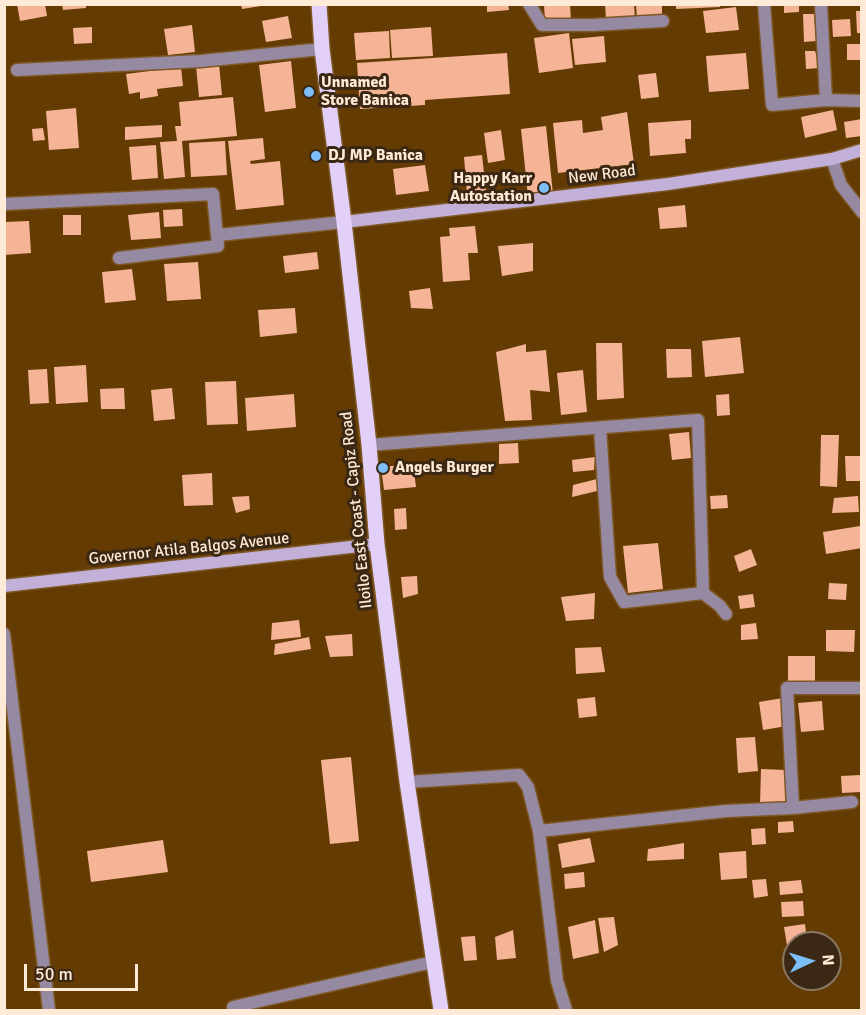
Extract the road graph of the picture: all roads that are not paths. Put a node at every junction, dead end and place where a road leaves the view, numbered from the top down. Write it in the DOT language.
graph roads {
  1 [pos="319,4"];
  2 [pos="530,4"];
  3 [pos="764,4"];
  4 [pos="821,4"];
  5 [pos="663,21"];
  6 [pos="322,49"];
  7 [pos="17,70"];
  8 [pos="825,100"];
  9 [pos="861,101"];
  10 [pos="861,150"];
  11 [pos="832,159"];
  12 [pos="4,204"];
  13 [pos="861,212"];
  14 [pos="344,222"];
  15 [pos="218,235"];
  16 [pos="119,258"];
  17 [pos="600,428"];
  18 [pos="369,445"];
  19 [pos="377,544"];
  20 [pos="4,586"];
  21 [pos="703,593"];
  22 [pos="726,614"];
  23 [pos="4,634"];
  24 [pos="861,687"];
  25 [pos="407,782"];
  26 [pos="852,802"];
  27 [pos="793,808"];
  28 [pos="539,831"];
  29 [pos="433,962"];
  30 [pos="233,1007"];
  31 [pos="49,1011"];
  32 [pos="441,1011"];
  33 [pos="566,1011"];
  1 -- 6 [label="main road, Iloilo East Coast - Capiz Road"];
  2 -- 5 [label="street"];
  3 -- 8 [label="street"];
  4 -- 8 [label="street"];
  6 -- 7 [label="street"];
  6 -- 14 [label="main road, Iloilo East Coast - Capiz Road"];
  8 -- 9 [label="street"];
  10 -- 11 [label="street, New Road"];
  11 -- 13 [label="street"];
  11 -- 14 [label="street, New Road"];
  12 -- 15 [label="street"];
  14 -- 15 [label="street"];
  14 -- 18 [label="main road, Iloilo East Coast - Capiz Road"];
  15 -- 16 [label="street"];
  17 -- 18 [label="street"];
  17 -- 21 [label="street"];
  17 -- 21 [label="street"];
  18 -- 19 [label="main road, Iloilo East Coast - Capiz Road"];
  19 -- 20 [label="street, Governor Atila Balgos Avenue"];
  19 -- 25 [label="main road, Iloilo East Coast - Capiz Road"];
  21 -- 22 [label="street"];
  23 -- 31 [label="street"];
  24 -- 27 [label="street"];
  25 -- 28 [label="street"];
  25 -- 29 [label="main road, Iloilo East Coast - Capiz Road"];
  26 -- 27 [label="street"];
  27 -- 28 [label="street"];
  28 -- 33 [label="street"];
  29 -- 30 [label="street"];
  29 -- 32 [label="main road, Iloilo East Coast - Capiz Road"];
}
